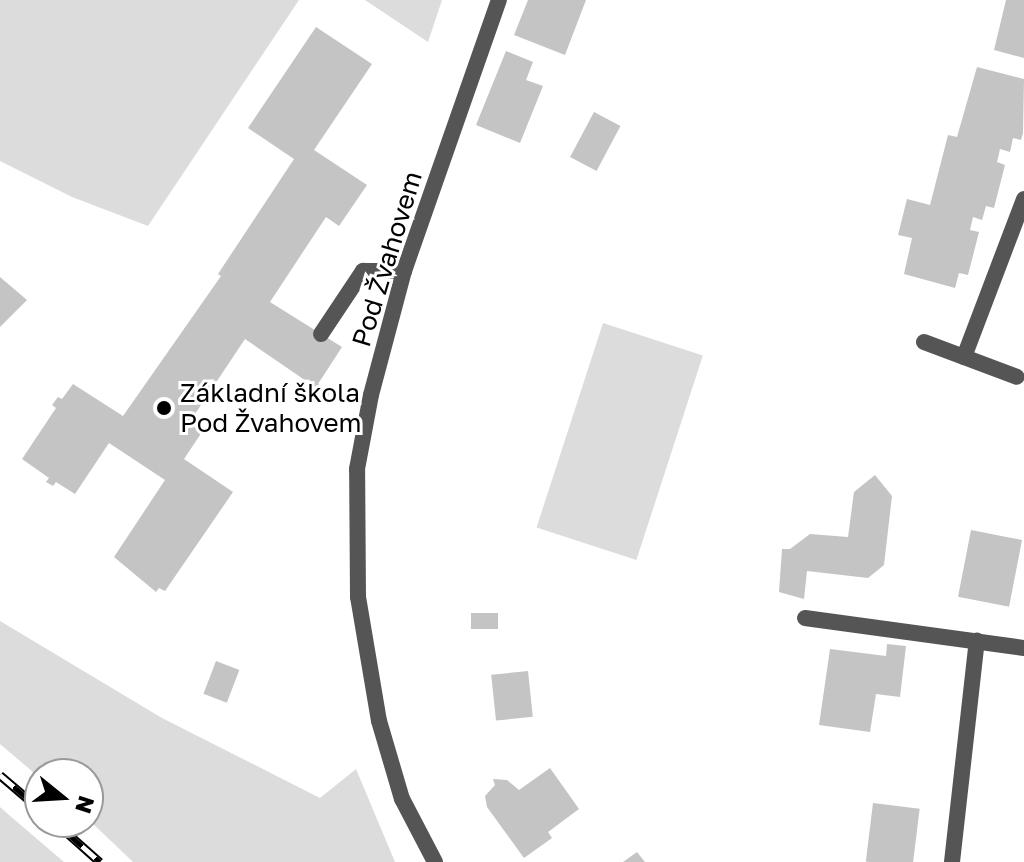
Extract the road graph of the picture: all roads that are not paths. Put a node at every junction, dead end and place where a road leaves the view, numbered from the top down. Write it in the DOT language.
graph roads {
  1 [pos="499,0"];
  2 [pos="1024,199"];
  3 [pos="404,271"];
  4 [pos="321,334"];
  5 [pos="924,342"];
  6 [pos="964,357"];
  7 [pos="1017,377"];
  8 [pos="805,618"];
  9 [pos="977,640"];
  10 [pos="1024,648"];
  11 [pos="435,862"];
  12 [pos="952,862"];
  1 -- 3 [label="street, Pod Žvahovem"];
  2 -- 6 [label="street"];
  3 -- 4 [label="street"];
  3 -- 11 [label="street, Pod Žvahovem"];
  5 -- 6 [label="street"];
  6 -- 7 [label="street"];
  8 -- 9 [label="street"];
  9 -- 10 [label="street"];
  9 -- 12 [label="street"];
}
